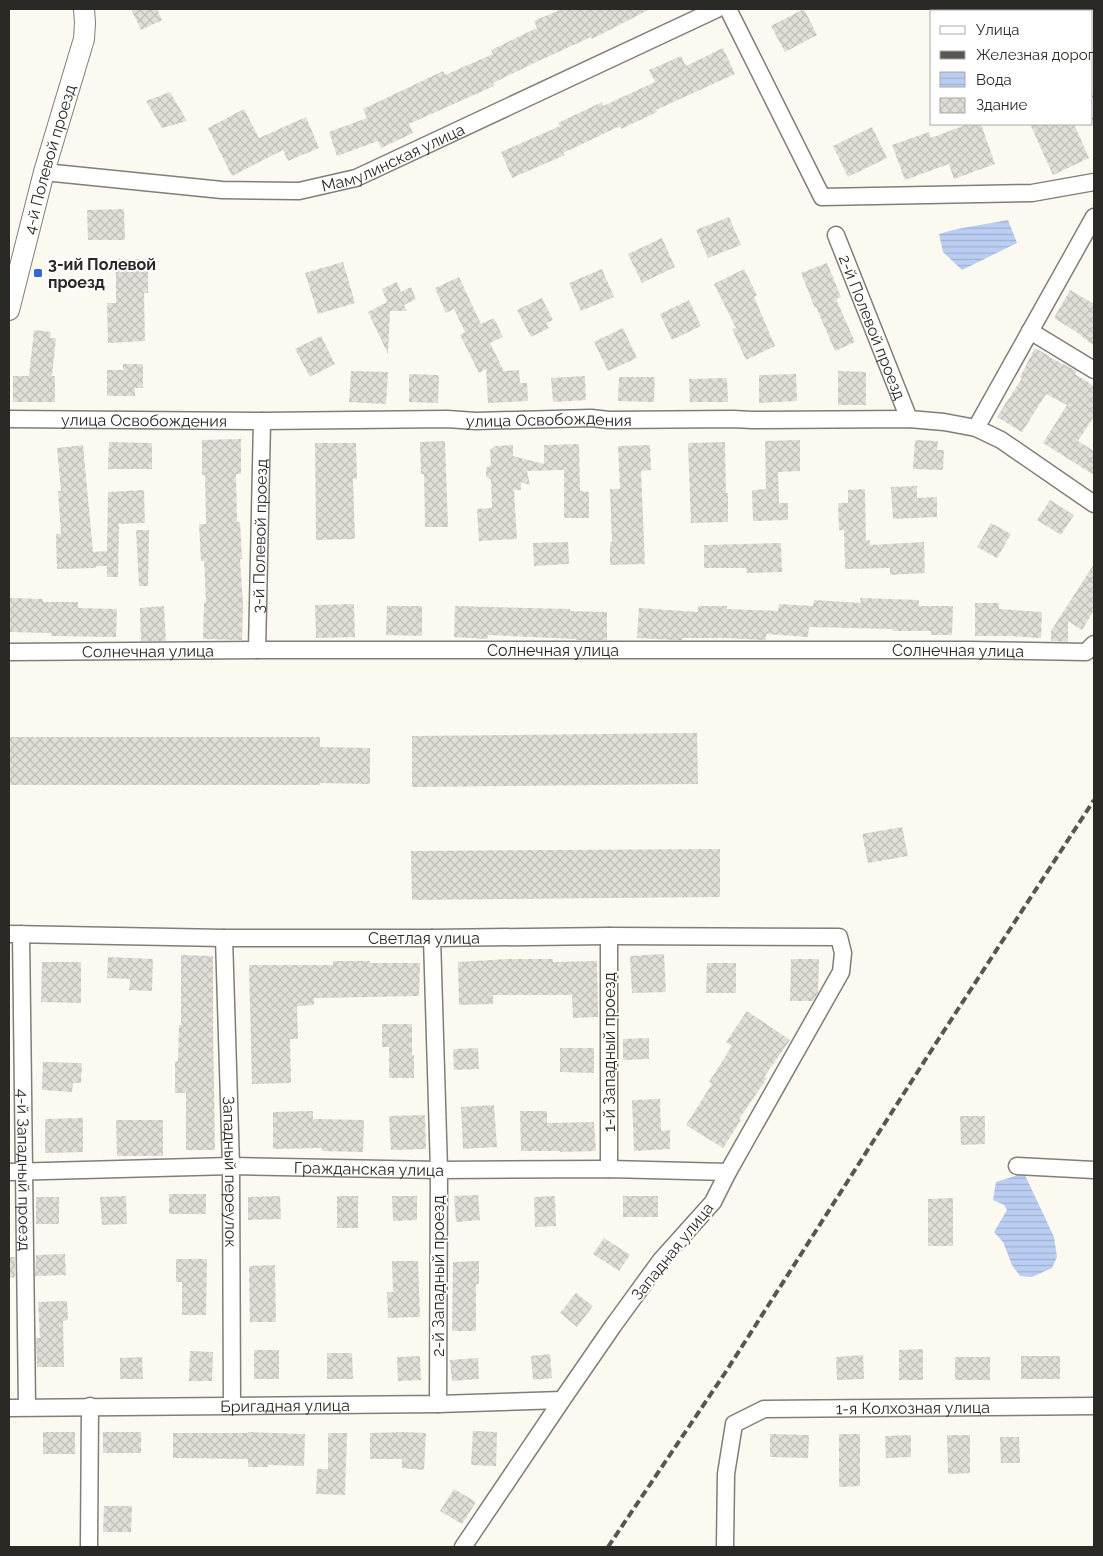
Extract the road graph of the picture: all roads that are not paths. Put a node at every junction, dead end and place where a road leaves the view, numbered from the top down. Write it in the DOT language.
graph roads {
  1 [pos="84,9"];
  2 [pos="717,9"];
  3 [pos="728,9"];
  4 [pos="44,172"];
  5 [pos="1094,182"];
  6 [pos="1094,217"];
  7 [pos="836,235"];
  8 [pos="9,310"];
  9 [pos="1030,331"];
  10 [pos="1094,370"];
  11 [pos="9,419"];
  12 [pos="908,419"];
  13 [pos="262,421"];
  14 [pos="976,428"];
  15 [pos="1094,504"];
  16 [pos="1094,644"];
  17 [pos="257,650"];
  18 [pos="9,652"];
  19 [pos="15,934"];
  20 [pos="609,936"];
  21 [pos="839,937"];
  22 [pos="224,938"];
  23 [pos="432,938"];
  24 [pos="231,1166"];
  25 [pos="1017,1166"];
  26 [pos="609,1169"];
  27 [pos="439,1170"];
  28 [pos="1094,1170"];
  29 [pos="17,1172"];
  30 [pos="728,1172"];
  31 [pos="562,1400"];
  32 [pos="438,1404"];
  33 [pos="90,1406"];
  34 [pos="232,1406"];
  35 [pos="1094,1406"];
  36 [pos="27,1407"];
  37 [pos="9,1408"];
  38 [pos="89,1547"];
  39 [pos="464,1547"];
  40 [pos="725,1547"];
  1 -- 4 [label="street, 4-й Полевой проезд"];
  2 -- 4 [label="street, Мамулинская улица"];
  3 -- 5 [label="street"];
  4 -- 8 [label="street, 4-й Полевой проезд"];
  6 -- 9 [label="street"];
  7 -- 12 [label="street, 2-й Полевой проезд"];
  9 -- 10 [label="street"];
  9 -- 14 [label="street"];
  11 -- 13 [label="street, улица Освобождения"];
  12 -- 13 [label="street, улица Освобождения"];
  12 -- 14 [label="street, улица Освобождения"];
  13 -- 17 [label="street, 3-й Полевой проезд"];
  14 -- 15 [label="street"];
  16 -- 17 [label="street, Солнечная улица"];
  17 -- 18 [label="street, Солнечная улица"];
  19 -- 22 [label="street, Светлая улица"];
  19 -- 29 [label="street, 4-й Западный проезд"];
  20 -- 21 [label="street, Светлая улица"];
  20 -- 23 [label="street, Светлая улица"];
  20 -- 26 [label="street, 1-й Западный проезд"];
  21 -- 30 [label="street, Западная улица"];
  22 -- 23 [label="street, Светлая улица"];
  22 -- 24 [label="street, Западный переулок"];
  23 -- 27 [label="street, 2-й Западный проезд"];
  24 -- 27 [label="street, Гражданская улица"];
  24 -- 29 [label="street, Гражданская улица"];
  24 -- 34 [label="street, Западный переулок"];
  25 -- 28 [label="street"];
  26 -- 27 [label="street, Гражданская улица"];
  26 -- 30 [label="street, Гражданская улица"];
  27 -- 32 [label="street, 2-й Западный проезд"];
  29 -- 36 [label="street, 4-й Западный проезд"];
  30 -- 31 [label="street, Западная улица"];
  31 -- 32 [label="street, Бригадная улица"];
  31 -- 39 [label="street, Западная улица"];
  32 -- 34 [label="street, Бригадная улица"];
  33 -- 34 [label="street, Бригадная улица"];
  33 -- 36 [label="street, Бригадная улица"];
  33 -- 38 [label="street"];
  35 -- 40 [label="street, 1-я Колхозная улица"];
  36 -- 37 [label="street, Бригадная улица"];
}
